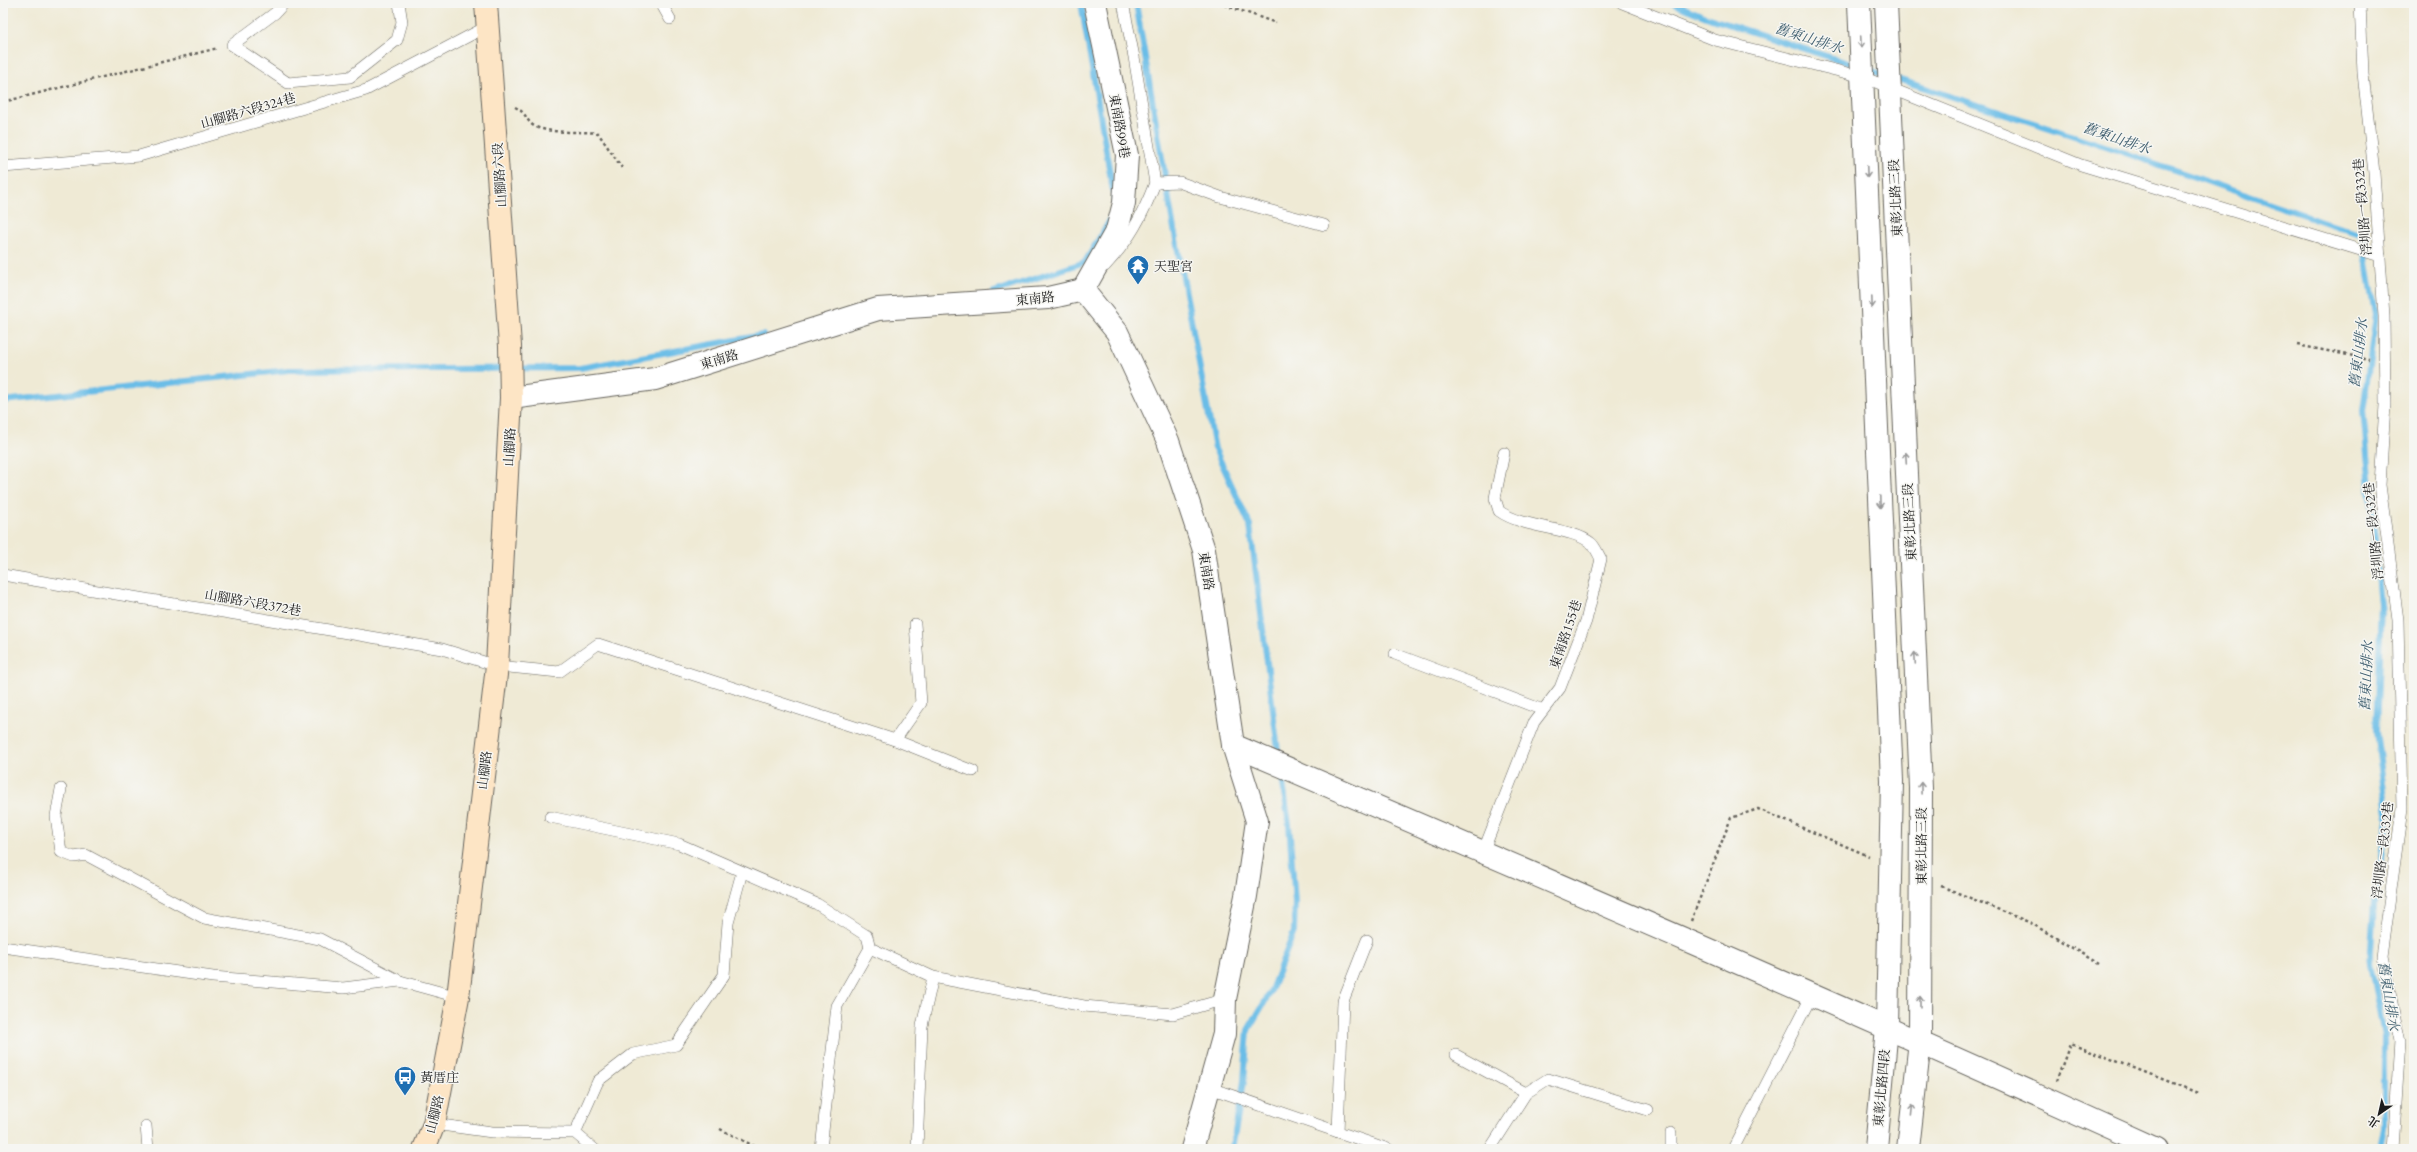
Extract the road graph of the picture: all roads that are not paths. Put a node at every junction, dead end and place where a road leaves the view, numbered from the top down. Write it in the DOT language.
graph roads {
  1 [pos="284,3"];
  2 [pos="399,3"];
  3 [pos="486,3"];
  4 [pos="661,3"];
  5 [pos="1095,3"];
  6 [pos="1123,3"];
  7 [pos="1622,3"];
  8 [pos="1859,3"];
  9 [pos="1886,3"];
  10 [pos="2360,3"];
  11 [pos="670,19"];
  12 [pos="486,27"];
  13 [pos="1863,77"];
  14 [pos="1890,87"];
  15 [pos="3,167"];
  16 [pos="1155,183"];
  17 [pos="1324,225"];
  18 [pos="2380,256"];
  19 [pos="1083,290"];
  20 [pos="511,392"];
  21 [pos="1504,453"];
  22 [pos="3,575"];
  23 [pos="915,624"];
  24 [pos="1395,654"];
  25 [pos="497,666"];
  26 [pos="1543,710"];
  27 [pos="895,740"];
  28 [pos="1233,745"];
  29 [pos="973,771"];
  30 [pos="61,789"];
  31 [pos="550,817"];
  32 [pos="1483,852"];
  33 [pos="742,872"];
  34 [pos="1367,940"];
  35 [pos="3,947"];
  36 [pos="870,948"];
  37 [pos="933,977"];
  38 [pos="400,981"];
  39 [pos="1812,994"];
  40 [pos="458,997"];
  41 [pos="1225,999"];
  42 [pos="1887,1027"];
  43 [pos="1920,1041"];
  44 [pos="1456,1055"];
  45 [pos="1210,1088"];
  46 [pos="1526,1093"];
  47 [pos="1648,1110"];
  48 [pos="434,1124"];
  49 [pos="146,1126"];
  50 [pos="1338,1132"];
  51 [pos="575,1133"];
  52 [pos="1671,1133"];
  53 [pos="148,1149"];
  54 [pos="424,1149"];
  55 [pos="594,1149"];
  56 [pos="821,1149"];
  57 [pos="917,1149"];
  58 [pos="1192,1149"];
  59 [pos="1388,1149"];
  60 [pos="1490,1149"];
  61 [pos="1671,1149"];
  62 [pos="1733,1149"];
  63 [pos="1876,1149"];
  64 [pos="1908,1149"];
  65 [pos="2157,1149"];
  66 [pos="2393,1149"];
  1 -- 2 [label="lane"];
  3 -- 12 [label="main road, 山腳路六段"];
  4 -- 11 [label="lane"];
  5 -- 19 [label="street, 東南路99巷"];
  6 -- 16 [label="lane"];
  7 -- 13 [label="lane"];
  8 -- 13 [label="street, 東彰北路三段, one-way"];
  9 -- 14 [label="street, 東彰北路三段"];
  10 -- 18 [label="lane, 浮圳路一段332巷"];
  12 -- 15 [label="lane, 山腳路六段324巷"];
  12 -- 20 [label="main road, 山腳路六段"];
  13 -- 14 [label="lane"];
  13 -- 42 [label="street, 東彰北路三段, one-way"];
  14 -- 18 [label="lane"];
  43 -- 14 [label="street, 東彰北路三段, one-way"];
  16 -- 17 [label="lane"];
  16 -- 19 [label="lane"];
  18 -- 66 [label="lane, 浮圳路一段332巷"];
  19 -- 20 [label="street, 東南路"];
  19 -- 28 [label="street, 東南路"];
  20 -- 25 [label="main road, 山腳路"];
  21 -- 26 [label="lane, 東南路155巷"];
  22 -- 25 [label="lane, 山腳路六段372巷"];
  23 -- 27 [label="lane"];
  24 -- 26 [label="lane"];
  25 -- 27 [label="lane, 山腳路六段372巷"];
  25 -- 40 [label="main road, 山腳路"];
  26 -- 32 [label="lane, 東南路155巷"];
  27 -- 29 [label="lane"];
  28 -- 32 [label="street"];
  28 -- 41 [label="street, 東南路"];
  30 -- 38 [label="lane"];
  31 -- 33 [label="lane"];
  32 -- 39 [label="street"];
  33 -- 36 [label="lane"];
  33 -- 51 [label="lane"];
  34 -- 50 [label="lane"];
  35 -- 38 [label="lane"];
  36 -- 37 [label="lane"];
  36 -- 56 [label="lane"];
  37 -- 41 [label="lane"];
  37 -- 57 [label="lane"];
  38 -- 40 [label="lane"];
  39 -- 42 [label="street"];
  39 -- 62 [label="lane"];
  40 -- 48 [label="main road, 山腳路"];
  41 -- 45 [label="street, 東南路"];
  42 -- 43 [label="street"];
  42 -- 63 [label="street, 東彰北路四段"];
  64 -- 43 [label="street, one-way"];
  43 -- 65 [label="street"];
  44 -- 46 [label="lane"];
  45 -- 50 [label="lane"];
  45 -- 58 [label="street, 東南路"];
  46 -- 47 [label="lane"];
  46 -- 60 [label="lane"];
  48 -- 51 [label="lane"];
  48 -- 54 [label="main road, 山腳路"];
  49 -- 53 [label="lane"];
  50 -- 59 [label="lane"];
  51 -- 55 [label="lane"];
  52 -- 61 [label="lane"];
}
